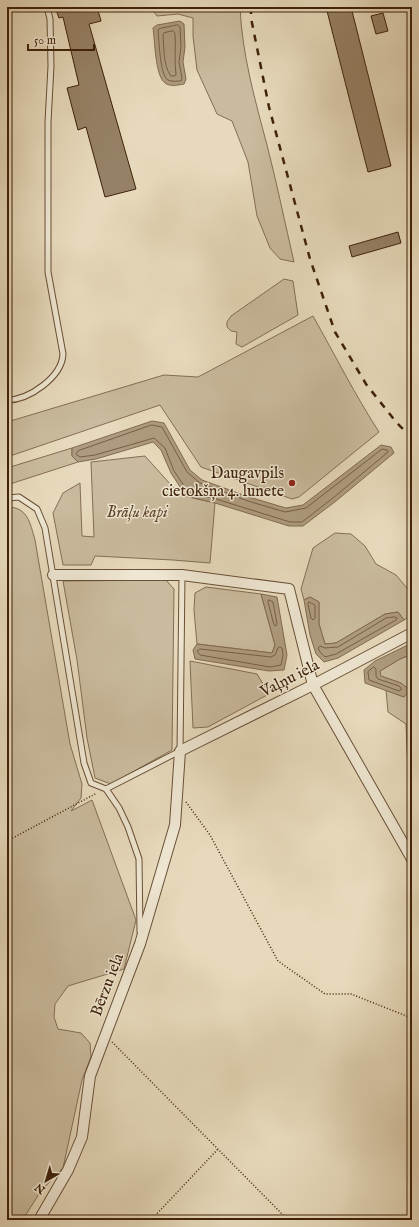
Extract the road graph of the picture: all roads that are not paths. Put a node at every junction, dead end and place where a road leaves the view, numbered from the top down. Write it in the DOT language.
graph roads {
  1 [pos="47,7"];
  2 [pos="7,400"];
  3 [pos="7,498"];
  4 [pos="52,575"];
  5 [pos="182,575"];
  6 [pos="412,632"];
  7 [pos="313,685"];
  8 [pos="180,751"];
  9 [pos="106,789"];
  10 [pos="412,859"];
  11 [pos="140,944"];
  12 [pos="39,1220"];
  1 -- 2 [label="lane"];
  3 -- 4 [label="lane"];
  4 -- 5 [label="street"];
  4 -- 9 [label="lane"];
  5 -- 7 [label="street"];
  5 -- 8 [label="lane"];
  6 -- 7 [label="street, Vaļņu iela"];
  7 -- 8 [label="street, Vaļņu iela"];
  7 -- 10 [label="street"];
  8 -- 9 [label="lane"];
  8 -- 11 [label="street, Bērzu iela"];
  9 -- 11 [label="lane"];
  11 -- 12 [label="street, Bērzu iela"];
}
